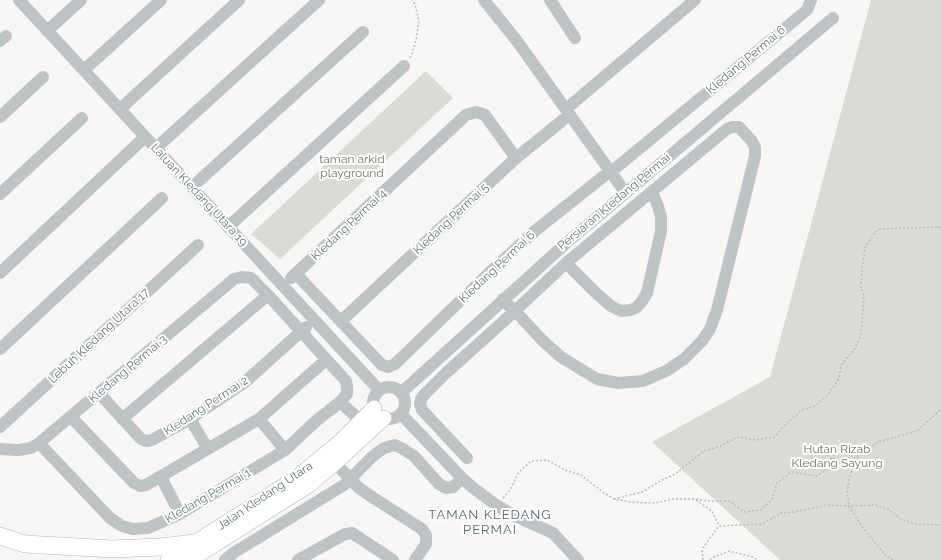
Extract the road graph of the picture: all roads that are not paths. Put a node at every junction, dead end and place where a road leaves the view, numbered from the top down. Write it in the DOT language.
graph roads {
  1 [pos="19,0"];
  2 [pos="81,0"];
  3 [pos="160,0"];
  4 [pos="239,0"];
  5 [pos="319,0"];
  6 [pos="484,0"];
  7 [pos="550,0"];
  8 [pos="696,0"];
  9 [pos="809,5"];
  10 [pos="833,18"];
  11 [pos="47,31"];
  12 [pos="363,32"];
  13 [pos="575,38"];
  14 [pos="404,66"];
  15 [pos="84,70"];
  16 [pos="43,77"];
  17 [pos="120,109"];
  18 [pos="565,115"];
  19 [pos="0,117"];
  20 [pos="82,118"];
  21 [pos="145,137"];
  22 [pos="156,148"];
  23 [pos="516,158"];
  24 [pos="607,174"];
  25 [pos="192,187"];
  26 [pos="625,192"];
  27 [pos="652,192"];
  28 [pos="0,194"];
  29 [pos="162,198"];
  30 [pos="228,226"];
  31 [pos="198,245"];
  32 [pos="566,263"];
  33 [pos="0,273"];
  34 [pos="296,274"];
  35 [pos="283,285"];
  36 [pos="268,295"];
  37 [pos="503,300"];
  38 [pos="515,311"];
  39 [pos="314,320"];
  40 [pos="341,321"];
  41 [pos="301,332"];
  42 [pos="0,349"];
  43 [pos="326,360"];
  44 [pos="379,390"];
  45 [pos="402,392"];
  46 [pos="99,393"];
  47 [pos="340,402"];
  48 [pos="379,413"];
  49 [pos="401,414"];
  50 [pos="71,417"];
  51 [pos="122,419"];
  52 [pos="190,419"];
  53 [pos="259,419"];
  54 [pos="361,421"];
  55 [pos="0,426"];
  56 [pos="39,443"];
  57 [pos="0,449"];
  58 [pos="208,449"];
  59 [pos="285,450"];
  60 [pos="467,458"];
  61 [pos="335,463"];
  62 [pos="161,477"];
  63 [pos="462,478"];
  64 [pos="350,480"];
  65 [pos="180,514"];
  66 [pos="0,536"];
  67 [pos="192,555"];
  68 [pos="168,560"];
  69 [pos="225,560"];
  70 [pos="298,560"];
  71 [pos="393,560"];
  72 [pos="415,560"];
  73 [pos="578,560"];
  1 -- 11 [label="street, Laluan Kledang Utara 19"];
  2 -- 11 [label="street"];
  3 -- 15 [label="street"];
  4 -- 17 [label="street"];
  5 -- 22 [label="street"];
  6 -- 18 [label="street"];
  7 -- 13 [label="street"];
  8 -- 18 [label="street, Kledang Permai 5"];
  9 -- 24 [label="street, Kledang Permai 6"];
  10 -- 26 [label="street, Persiaran Kledang Permai"];
  11 -- 15 [label="street, Laluan Kledang Utara 19"];
  12 -- 25 [label="street"];
  14 -- 30 [label="street"];
  15 -- 17 [label="street, Laluan Kledang Utara 19"];
  16 -- 19 [label="street"];
  17 -- 21 [label="street, Laluan Kledang Utara 19"];
  18 -- 23 [label="street, Kledang Permai 5"];
  18 -- 24 [label="street"];
  20 -- 28 [label="street"];
  21 -- 22 [label="street, Laluan Kledang Utara 19"];
  21 -- 33 [label="street"];
  22 -- 25 [label="street, Laluan Kledang Utara 19"];
  23 -- 34 [label="street, Kledang Permai 4"];
  23 -- 40 [label="street, Kledang Permai 5"];
  24 -- 26 [label="street"];
  24 -- 40 [label="street, Kledang Permai 6"];
  25 -- 30 [label="street, Laluan Kledang Utara 19"];
  26 -- 37 [label="street, Persiaran Kledang Permai"];
  27 -- 32 [label="street"];
  27 -- 32 [label="street"];
  27 -- 38 [label="street"];
  29 -- 42 [label="street"];
  30 -- 35 [label="street, Laluan Kledang Utara 19"];
  31 -- 55 [label="street, Lebuh Kledang Utara 17"];
  32 -- 38 [label="street"];
  34 -- 35 [label="street, Kledang Permai 4"];
  34 -- 40 [label="street"];
  35 -- 39 [label="street, Laluan Kledang Utara 19"];
  36 -- 41 [label="street"];
  36 -- 46 [label="street, Kledang Permai 3"];
  36 -- 51 [label="street"];
  37 -- 38 [label="street"];
  37 -- 45 [label="street, Persiaran Kledang Permai"];
  38 -- 60 [label="street"];
  39 -- 41 [label="street, Kledang Permai 2"];
  39 -- 44 [label="street, Laluan Kledang Utara 19"];
  41 -- 43 [label="street"];
  41 -- 52 [label="street, Kledang Permai 2"];
  43 -- 47 [label="street"];
  43 -- 53 [label="street"];
  44 -- 45 [label="street"];
  44 -- 48 [label="street"];
  45 -- 49 [label="street"];
  46 -- 50 [label="street, Kledang Permai 3"];
  46 -- 51 [label="street, Kledang Permai 2"];
  47 -- 54 [label="street"];
  47 -- 59 [label="street, Kledang Permai 1"];
  48 -- 49 [label="street"];
  48 -- 54 [label="main road, Jalan Kledang Utara"];
  48 -- 61 [label="main road, Jalan Kledang Utara"];
  49 -- 63 [label="street"];
  50 -- 56 [label="street, Kledang Permai 3"];
  50 -- 62 [label="street"];
  51 -- 52 [label="street, Kledang Permai 2"];
  52 -- 58 [label="street"];
  53 -- 58 [label="street"];
  53 -- 59 [label="street"];
  54 -- 67 [label="main road, Jalan Kledang Utara"];
  56 -- 57 [label="street, Kledang Permai 3"];
  56 -- 65 [label="street, Kledang Permai 1"];
  58 -- 62 [label="street"];
  59 -- 65 [label="street, Kledang Permai 1"];
  61 -- 64 [label="street"];
  61 -- 67 [label="main road, Jalan Kledang Utara"];
  62 -- 65 [label="street"];
  63 -- 64 [label="street"];
  63 -- 73 [label="street"];
  64 -- 69 [label="street"];
  64 -- 72 [label="street"];
  66 -- 67 [label="highway"];
  67 -- 68 [label="main road, Jalan Kledang Utara"];
  70 -- 71 [label="street"];
}
